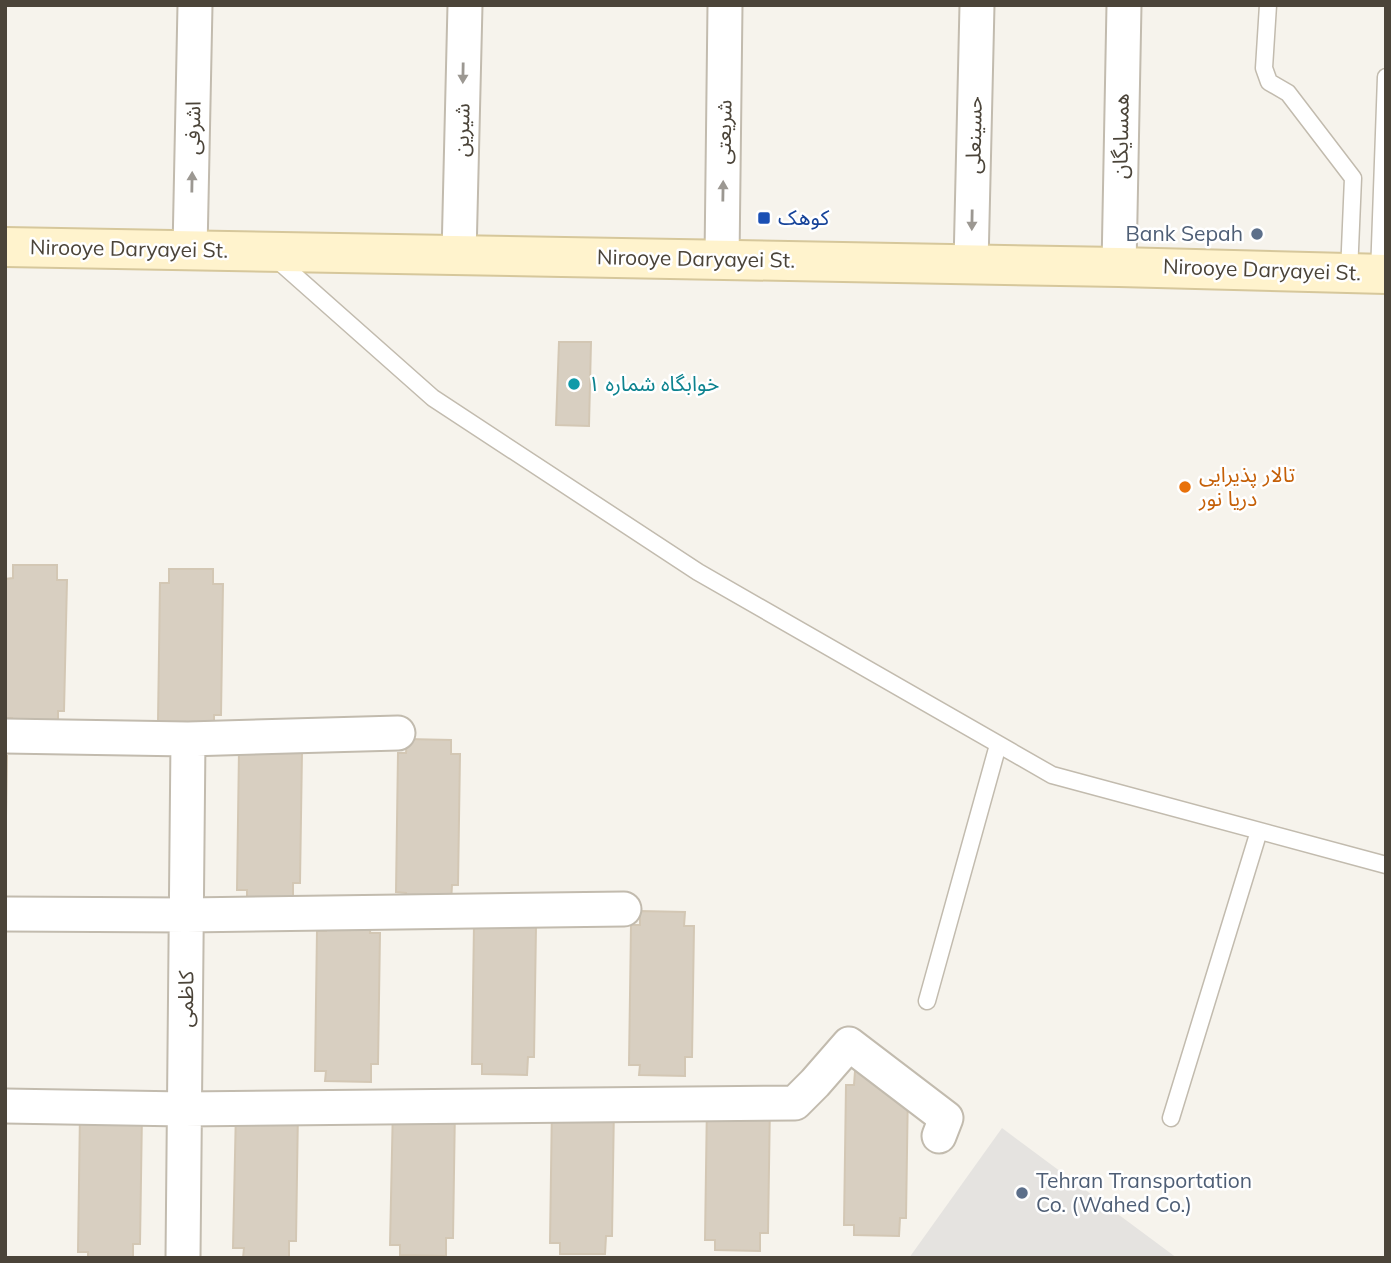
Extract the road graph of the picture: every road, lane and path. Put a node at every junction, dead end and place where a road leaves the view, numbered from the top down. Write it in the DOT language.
graph roads {
  1 [pos="195,5"];
  2 [pos="465,5"];
  3 [pos="725,5"];
  4 [pos="977,5"];
  5 [pos="1124,5"];
  6 [pos="1268,5"];
  7 [pos="1386,77"];
  8 [pos="190,250"];
  9 [pos="268,251"];
  10 [pos="11,255"];
  11 [pos="459,255"];
  12 [pos="722,260"];
  13 [pos="971,264"];
  14 [pos="1119,267"];
  15 [pos="1371,273"];
  16 [pos="398,733"];
  17 [pos="5,736"];
  18 [pos="188,739"];
  19 [pos="998,745"];
  20 [pos="1259,831"];
  21 [pos="1386,866"];
  22 [pos="624,909"];
  23 [pos="5,914"];
  24 [pos="187,915"];
  25 [pos="927,1001"];
  26 [pos="5,1106"];
  27 [pos="184,1109"];
  28 [pos="1171,1118"];
  29 [pos="939,1136"];
  30 [pos="183,1258"];
  8 -- 1 [label="street, اشرفی, one-way"];
  2 -- 11 [label="street, شیرین, one-way"];
  12 -- 3 [label="street, شریعتی, one-way"];
  4 -- 13 [label="street, حسینعلی, one-way"];
  5 -- 14 [label="street, همسایگان"];
  6 -- 15 [label="lane"];
  7 -- 15 [label="lane"];
  8 -- 9 [label="main road, Nirooye Daryayei St."];
  8 -- 10 [label="main road, Nirooye Daryayei St."];
  9 -- 11 [label="main road, Nirooye Daryayei St."];
  9 -- 19 [label="lane"];
  11 -- 12 [label="main road, Nirooye Daryayei St."];
  12 -- 13 [label="main road, Nirooye Daryayei St."];
  13 -- 14 [label="main road, Nirooye Daryayei St."];
  14 -- 15 [label="main road, Nirooye Daryayei St."];
  16 -- 18 [label="street"];
  17 -- 18 [label="street"];
  18 -- 24 [label="street, کاظمی"];
  19 -- 20 [label="lane"];
  19 -- 25 [label="lane"];
  20 -- 21 [label="lane"];
  20 -- 28 [label="lane"];
  22 -- 24 [label="street"];
  23 -- 24 [label="street"];
  24 -- 27 [label="street, کاظمی"];
  26 -- 27 [label="street"];
  27 -- 29 [label="street"];
  27 -- 30 [label="street, کاظمی"];
}
